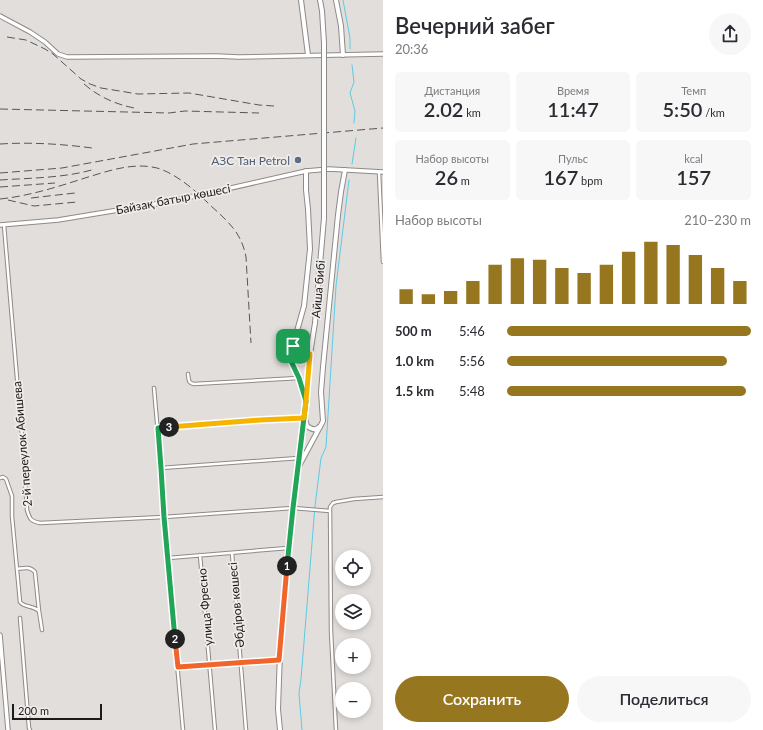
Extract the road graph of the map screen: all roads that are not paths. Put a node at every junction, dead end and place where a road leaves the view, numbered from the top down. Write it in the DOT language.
graph roads {
  1 [pos="301,0"];
  2 [pos="320,0"];
  3 [pos="336,0"];
  4 [pos="0,16"];
  5 [pos="383,54"];
  6 [pos="308,55"];
  7 [pos="343,55"];
  8 [pos="345,170"];
  9 [pos="306,171"];
  10 [pos="381,172"];
  11 [pos="381,183"];
  12 [pos="2,225"];
  13 [pos="383,262"];
  14 [pos="293,346"];
  15 [pos="310,354"];
  16 [pos="188,374"];
  17 [pos="299,378"];
  18 [pos="154,388"];
  19 [pos="306,401"];
  20 [pos="304,417"];
  21 [pos="322,423"];
  22 [pos="158,428"];
  23 [pos="299,458"];
  24 [pos="298,467"];
  25 [pos="161,468"];
  26 [pos="0,478"];
  27 [pos="383,497"];
  28 [pos="293,508"];
  29 [pos="330,511"];
  30 [pos="164,517"];
  31 [pos="288,548"];
  32 [pos="232,553"];
  33 [pos="200,555"];
  34 [pos="168,558"];
  35 [pos="17,569"];
  36 [pos="39,611"];
  37 [pos="20,618"];
  38 [pos="42,630"];
  39 [pos="0,636"];
  40 [pos="279,660"];
  41 [pos="241,663"];
  42 [pos="210,664"];
  43 [pos="178,667"];
  44 [pos="8,730"];
  45 [pos="32,730"];
  46 [pos="183,730"];
  47 [pos="215,730"];
  48 [pos="246,730"];
  49 [pos="280,730"];
  50 [pos="336,730"];
  1 -- 6 [label="main road"];
  2 -- 15 [label="main road, Айша бибі, bridge"];
  3 -- 7 [label="main road"];
  4 -- 6 [label="street"];
  5 -- 7 [label="street"];
  6 -- 7 [label="street"];
  8 -- 9 [label="street, Байзақ батыр көшесі"];
  8 -- 10 [label="street, Байзақ батыр көшесі"];
  8 -- 21 [label="main road"];
  9 -- 12 [label="street, Байзақ батыр көшесі"];
  9 -- 14 [label="main road"];
  10 -- 11 [label="street"];
  11 -- 13 [label="street"];
  12 -- 30 [label="street, 2-й переулок Абишева"];
  14 -- 15 [label="main road"];
  14 -- 17 [label="main road"];
  15 -- 19 [label="main road, Айша бибі"];
  16 -- 17 [label="street"];
  17 -- 19 [label="main road"];
  18 -- 22 [label="street"];
  19 -- 20 [label="main road, Айша бибі"];
  20 -- 21 [label="main road"];
  20 -- 22 [label="street"];
  20 -- 23 [label="main road, Айша бибі"];
  21 -- 24 [label="main road"];
  22 -- 25 [label="street"];
  23 -- 24 [label="main road, Айша бибі"];
  23 -- 25 [label="street"];
  24 -- 28 [label="main road, Айша бибі"];
  25 -- 30 [label="street"];
  26 -- 35 [label="street"];
  27 -- 29 [label="street"];
  28 -- 29 [label="street, 2-й переулок Абишева"];
  28 -- 30 [label="street, 2-й переулок Абишева"];
  28 -- 31 [label="main road, Айша бибі"];
  29 -- 50 [label="street"];
  30 -- 34 [label="street"];
  31 -- 32 [label="street"];
  31 -- 40 [label="main road, Айша бибі"];
  32 -- 33 [label="street"];
  32 -- 41 [label="street, Әбдіров көшесі"];
  33 -- 34 [label="street"];
  33 -- 42 [label="street, улица Фресно"];
  34 -- 43 [label="street"];
  35 -- 36 [label="street"];
  35 -- 36 [label="street"];
  36 -- 38 [label="street"];
  37 -- 45 [label="street"];
  39 -- 44 [label="street"];
  40 -- 41 [label="street"];
  40 -- 49 [label="main road, Айша бибі"];
  41 -- 42 [label="street"];
  41 -- 48 [label="street, Әбдіров көшесі"];
  42 -- 43 [label="street"];
  42 -- 47 [label="street, улица Фресно"];
  43 -- 46 [label="street"];
}
